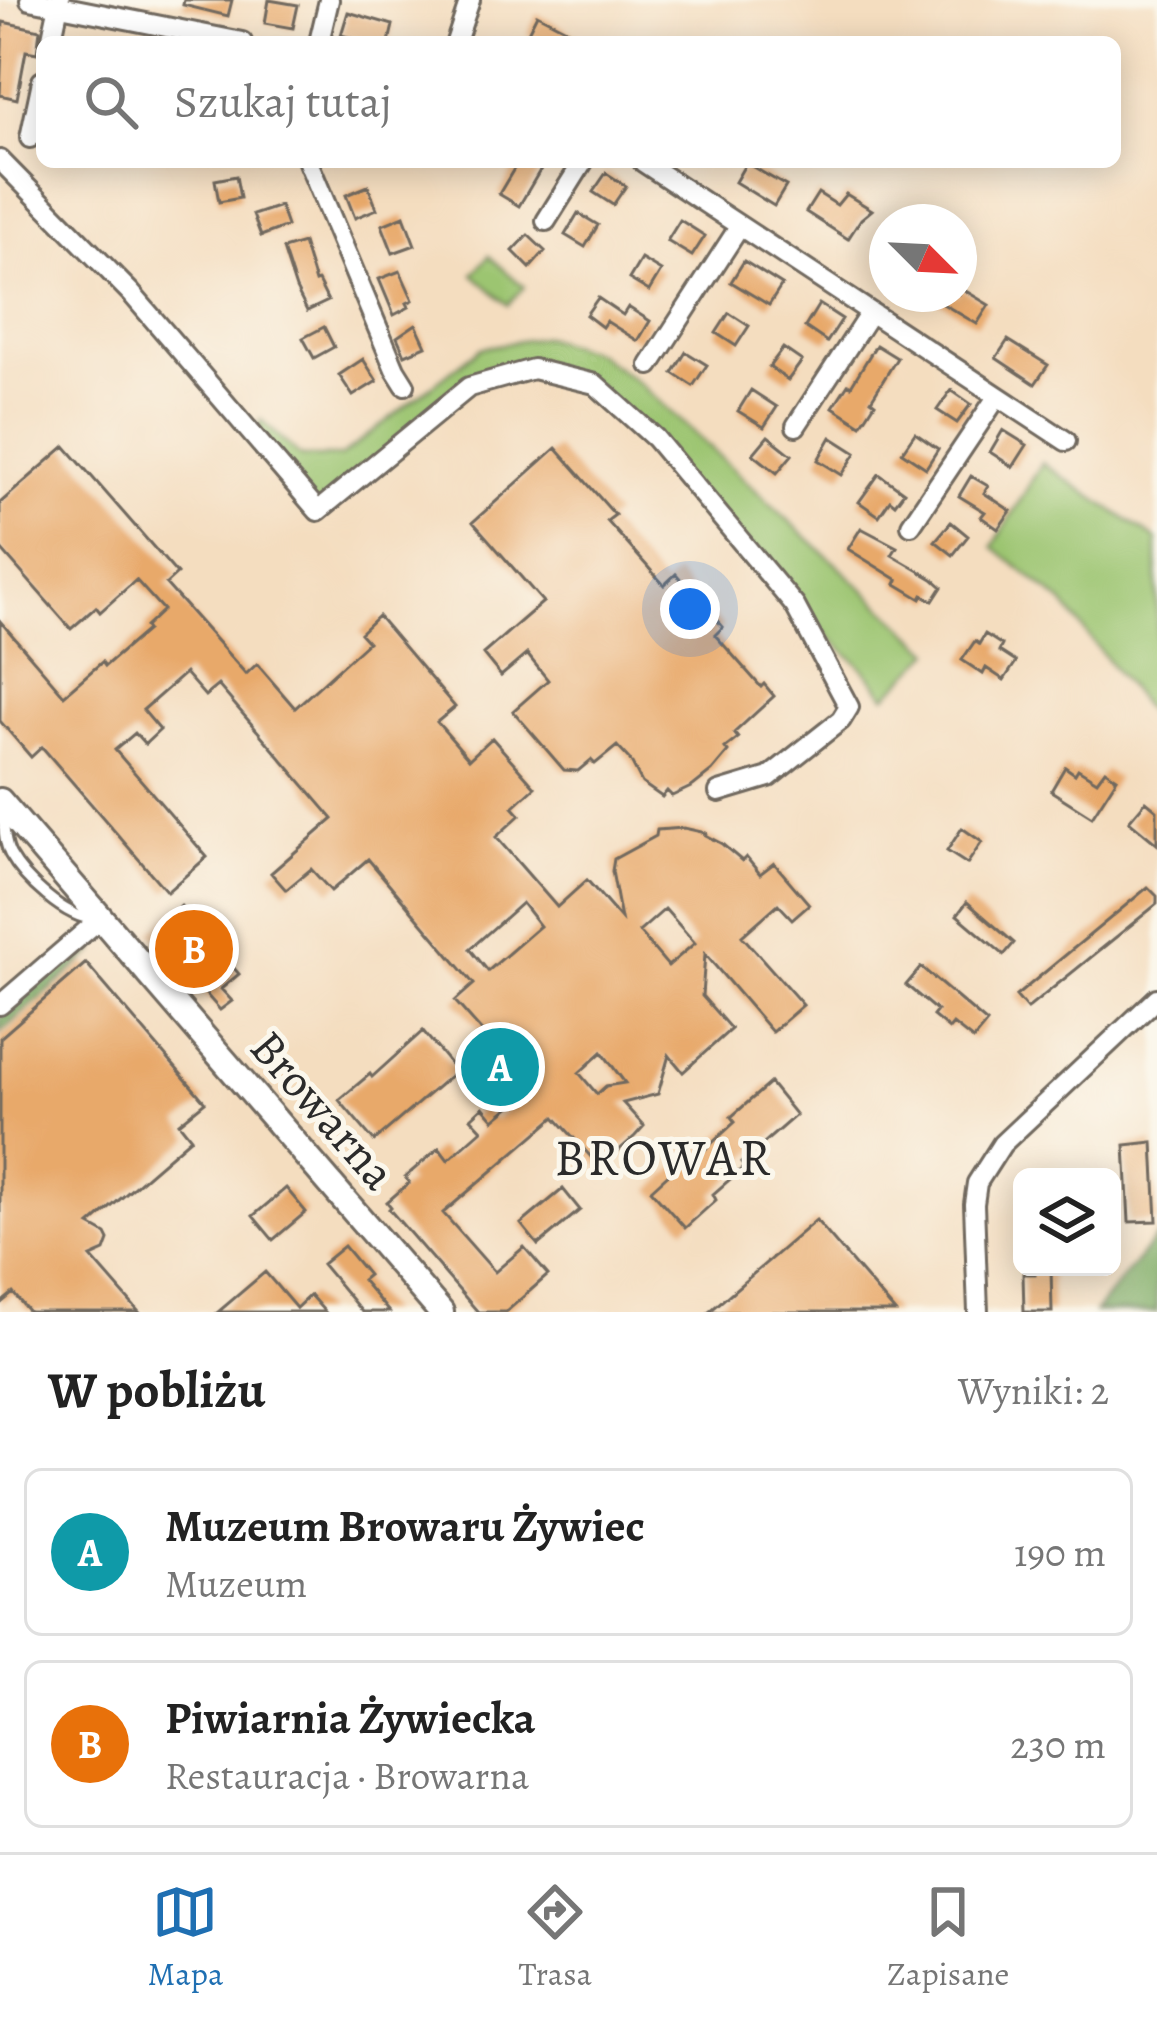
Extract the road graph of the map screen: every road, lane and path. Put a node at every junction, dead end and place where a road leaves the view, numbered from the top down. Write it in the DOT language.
graph roads {
  1 [pos="30,0"];
  2 [pos="329,0"];
  3 [pos="470,0"];
  4 [pos="59,3"];
  5 [pos="51,36"];
  6 [pos="214,36"];
  7 [pos="321,36"];
  8 [pos="458,36"];
  9 [pos="36,110"];
  10 [pos="30,138"];
  11 [pos="0,160"];
  12 [pos="311,168"];
  13 [pos="579,168"];
  14 [pos="652,168"];
  15 [pos="546,221"];
  16 [pos="740,226"];
  17 [pos="870,313"];
  18 [pos="650,365"];
  19 [pos="405,386"];
  20 [pos="997,397"];
  21 [pos="796,426"];
  22 [pos="1066,441"];
  23 [pos="911,525"];
  24 [pos="719,792"];
  25 [pos="1,802"];
  26 [pos="101,918"];
  27 [pos="1157,998"];
  28 [pos="0,1005"];
  29 [pos="441,1312"];
  30 [pos="978,1312"];
  1 -- 4 [label="street"];
  2 -- 7 [label="street"];
  3 -- 8 [label="street"];
  4 -- 5 [label="street"];
  4 -- 6 [label="street"];
  9 -- 10 [label="street"];
  11 -- 24 [label="street"];
  12 -- 19 [label="street"];
  13 -- 15 [label="street"];
  14 -- 16 [label="street"];
  16 -- 17 [label="street"];
  16 -- 18 [label="street"];
  17 -- 20 [label="street"];
  17 -- 21 [label="street"];
  20 -- 22 [label="street"];
  20 -- 23 [label="street"];
  25 -- 26 [label="street, Browarna"];
  26 -- 28 [label="street"];
  26 -- 29 [label="street, Browarna"];
  27 -- 30 [label="street"];
}
